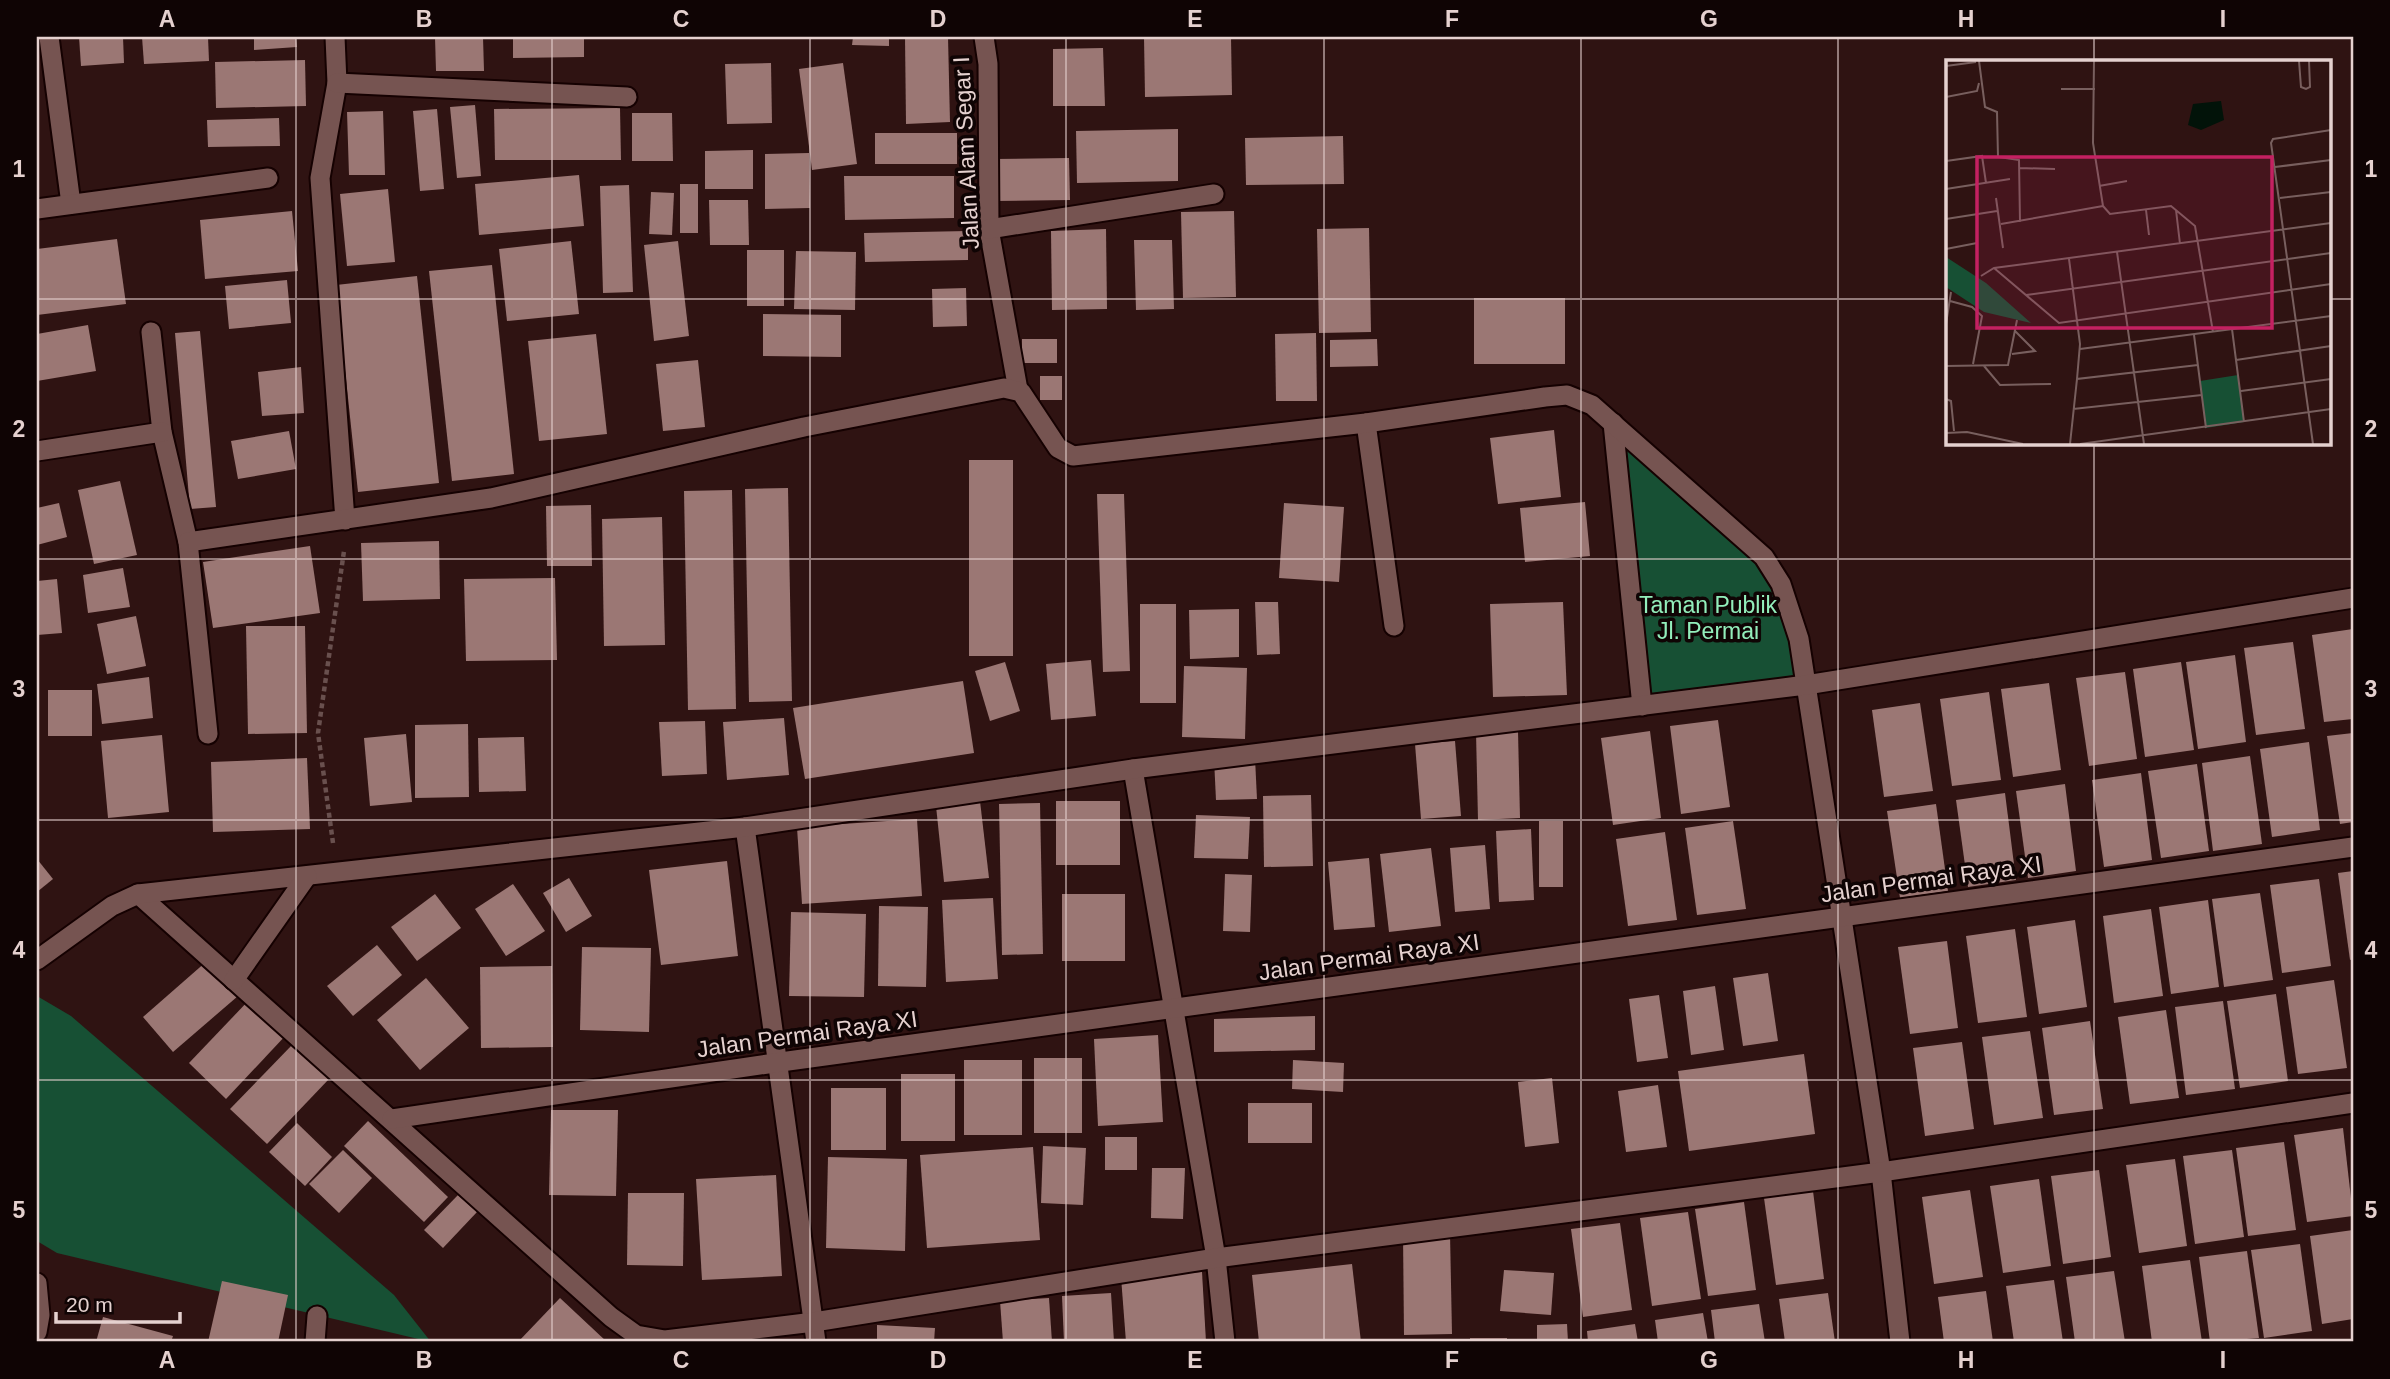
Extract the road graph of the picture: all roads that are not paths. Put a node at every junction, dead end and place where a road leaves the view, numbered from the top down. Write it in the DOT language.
graph roads {
  1 [pos="49,37"];
  2 [pos="335,37"];
  3 [pos="984,37"];
  4 [pos="337,83"];
  5 [pos="626,97"];
  6 [pos="268,178"];
  7 [pos="1214,194"];
  8 [pos="71,204"];
  9 [pos="37,209"];
  10 [pos="989,229"];
  11 [pos="151,332"];
  12 [pos="1018,390"];
  13 [pos="1366,423"];
  14 [pos="1613,423"];
  15 [pos="162,432"];
  16 [pos="37,452"];
  17 [pos="345,520"];
  18 [pos="188,542"];
  19 [pos="2353,597"];
  20 [pos="1394,626"];
  21 [pos="1806,685"];
  22 [pos="1642,706"];
  23 [pos="208,734"];
  24 [pos="1133,769"];
  25 [pos="745,827"];
  26 [pos="2353,847"];
  27 [pos="307,876"];
  28 [pos="138,894"];
  29 [pos="1841,915"];
  30 [pos="37,960"];
  31 [pos="234,980"];
  32 [pos="1175,1009"];
  33 [pos="775,1063"];
  34 [pos="2353,1103"];
  35 [pos="392,1119"];
  36 [pos="1881,1172"];
  37 [pos="1216,1258"];
  38 [pos="37,1283"];
  39 [pos="317,1316"];
  40 [pos="814,1322"];
  41 [pos="37,1332"];
  42 [pos="314,1342"];
  43 [pos="816,1342"];
  44 [pos="1225,1342"];
  45 [pos="1900,1342"];
  1 -- 8 [label="street"];
  2 -- 4 [label="street"];
  3 -- 10 [label="street, Jalan Alam Segar I"];
  4 -- 5 [label="street"];
  4 -- 17 [label="street"];
  6 -- 8 [label="street"];
  7 -- 10 [label="street"];
  8 -- 9 [label="street"];
  10 -- 12 [label="street, Jalan Alam Segar I"];
  11 -- 15 [label="street"];
  12 -- 13 [label="street"];
  12 -- 17 [label="street"];
  13 -- 14 [label="street"];
  13 -- 20 [label="street"];
  14 -- 21 [label="street"];
  14 -- 22 [label="street"];
  15 -- 16 [label="street"];
  15 -- 18 [label="street"];
  17 -- 18 [label="street"];
  18 -- 23 [label="street"];
  19 -- 21 [label="street"];
  21 -- 22 [label="street"];
  21 -- 29 [label="street"];
  22 -- 24 [label="street"];
  24 -- 25 [label="street"];
  24 -- 32 [label="street"];
  25 -- 27 [label="street"];
  25 -- 33 [label="street"];
  26 -- 29 [label="street, Jalan Permai Raya XI"];
  27 -- 28 [label="street"];
  27 -- 31 [label="street"];
  28 -- 30 [label="street"];
  28 -- 31 [label="street"];
  29 -- 32 [label="street, Jalan Permai Raya XI"];
  29 -- 36 [label="street"];
  31 -- 35 [label="street"];
  32 -- 33 [label="street, Jalan Permai Raya XI"];
  32 -- 37 [label="street"];
  33 -- 35 [label="street, Jalan Permai Raya XI"];
  33 -- 40 [label="street"];
  34 -- 36 [label="street"];
  35 -- 40 [label="street"];
  36 -- 37 [label="street"];
  36 -- 45 [label="street"];
  37 -- 40 [label="street"];
  37 -- 44 [label="street"];
  38 -- 41 [label="street"];
  39 -- 42 [label="street"];
  40 -- 43 [label="street"];
}
